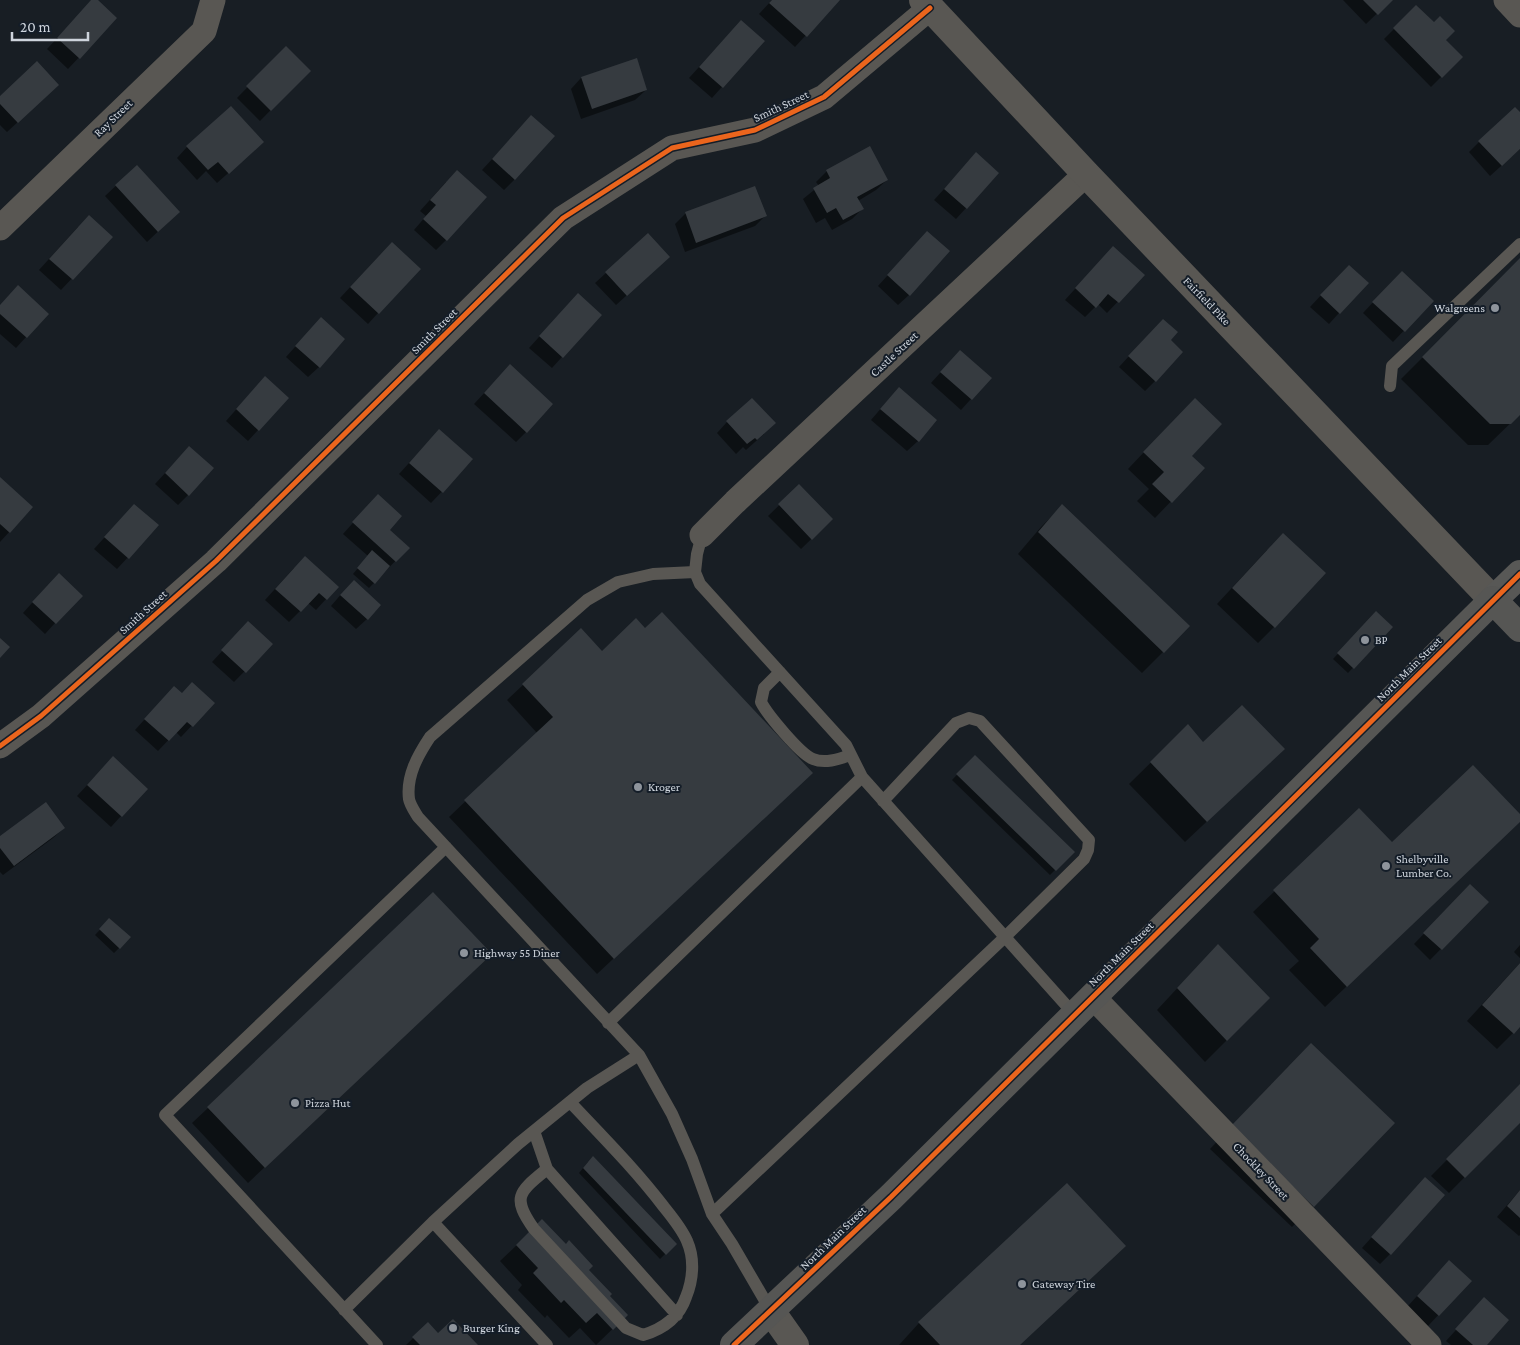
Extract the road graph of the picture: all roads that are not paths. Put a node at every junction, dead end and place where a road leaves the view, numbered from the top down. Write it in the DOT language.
graph roads {
  1 [pos="213,0"];
  2 [pos="1506,0"];
  3 [pos="926,4"];
  4 [pos="1520,15"];
  5 [pos="1086,174"];
  6 [pos="0,228"];
  7 [pos="1520,244"];
  8 [pos="1390,386"];
  9 [pos="702,535"];
  10 [pos="695,572"];
  11 [pos="1520,574"];
  12 [pos="1493,600"];
  13 [pos="1520,628"];
  14 [pos="780,672"];
  15 [pos="0,746"];
  16 [pos="851,755"];
  17 [pos="862,777"];
  18 [pos="883,801"];
  19 [pos="446,847"];
  20 [pos="1005,937"];
  21 [pos="1083,1005"];
  22 [pos="608,1023"];
  23 [pos="639,1055"];
  24 [pos="570,1102"];
  25 [pos="534,1131"];
  26 [pos="546,1169"];
  27 [pos="712,1214"];
  28 [pos="433,1222"];
  29 [pos="344,1310"];
  30 [pos="771,1311"];
  31 [pos="677,1315"];
  32 [pos="377,1345"];
  33 [pos="547,1345"];
  34 [pos="734,1345"];
  35 [pos="796,1345"];
  36 [pos="1429,1345"];
  1 -- 6 [label="street, Ray Street"];
  2 -- 4 [label="street"];
  3 -- 5 [label="street, Fairfield Pike"];
  3 -- 15 [label="street, Smith Street"];
  5 -- 9 [label="street, Castle Street"];
  5 -- 12 [label="street, Fairfield Pike"];
  7 -- 8 [label="lane"];
  9 -- 10 [label="lane"];
  10 -- 14 [label="lane"];
  10 -- 19 [label="lane"];
  11 -- 12 [label="main road, North Main Street"];
  12 -- 13 [label="highway"];
  12 -- 21 [label="highway, North Main Street"];
  14 -- 16 [label="lane"];
  14 -- 16 [label="lane"];
  16 -- 17 [label="lane"];
  17 -- 18 [label="lane"];
  17 -- 22 [label="lane"];
  18 -- 20 [label="lane"];
  18 -- 20 [label="lane"];
  19 -- 22 [label="lane"];
  19 -- 29 [label="lane"];
  20 -- 21 [label="lane"];
  20 -- 27 [label="lane"];
  21 -- 30 [label="highway, North Main Street"];
  21 -- 36 [label="street, Chockley Street"];
  22 -- 23 [label="lane"];
  23 -- 24 [label="lane"];
  23 -- 27 [label="lane"];
  24 -- 25 [label="lane"];
  24 -- 31 [label="lane"];
  25 -- 26 [label="lane"];
  25 -- 28 [label="lane"];
  26 -- 31 [label="lane"];
  26 -- 31 [label="lane"];
  27 -- 30 [label="lane"];
  28 -- 29 [label="lane"];
  28 -- 33 [label="lane"];
  29 -- 32 [label="lane"];
  30 -- 34 [label="highway, North Main Street"];
  30 -- 35 [label="street"];
}
